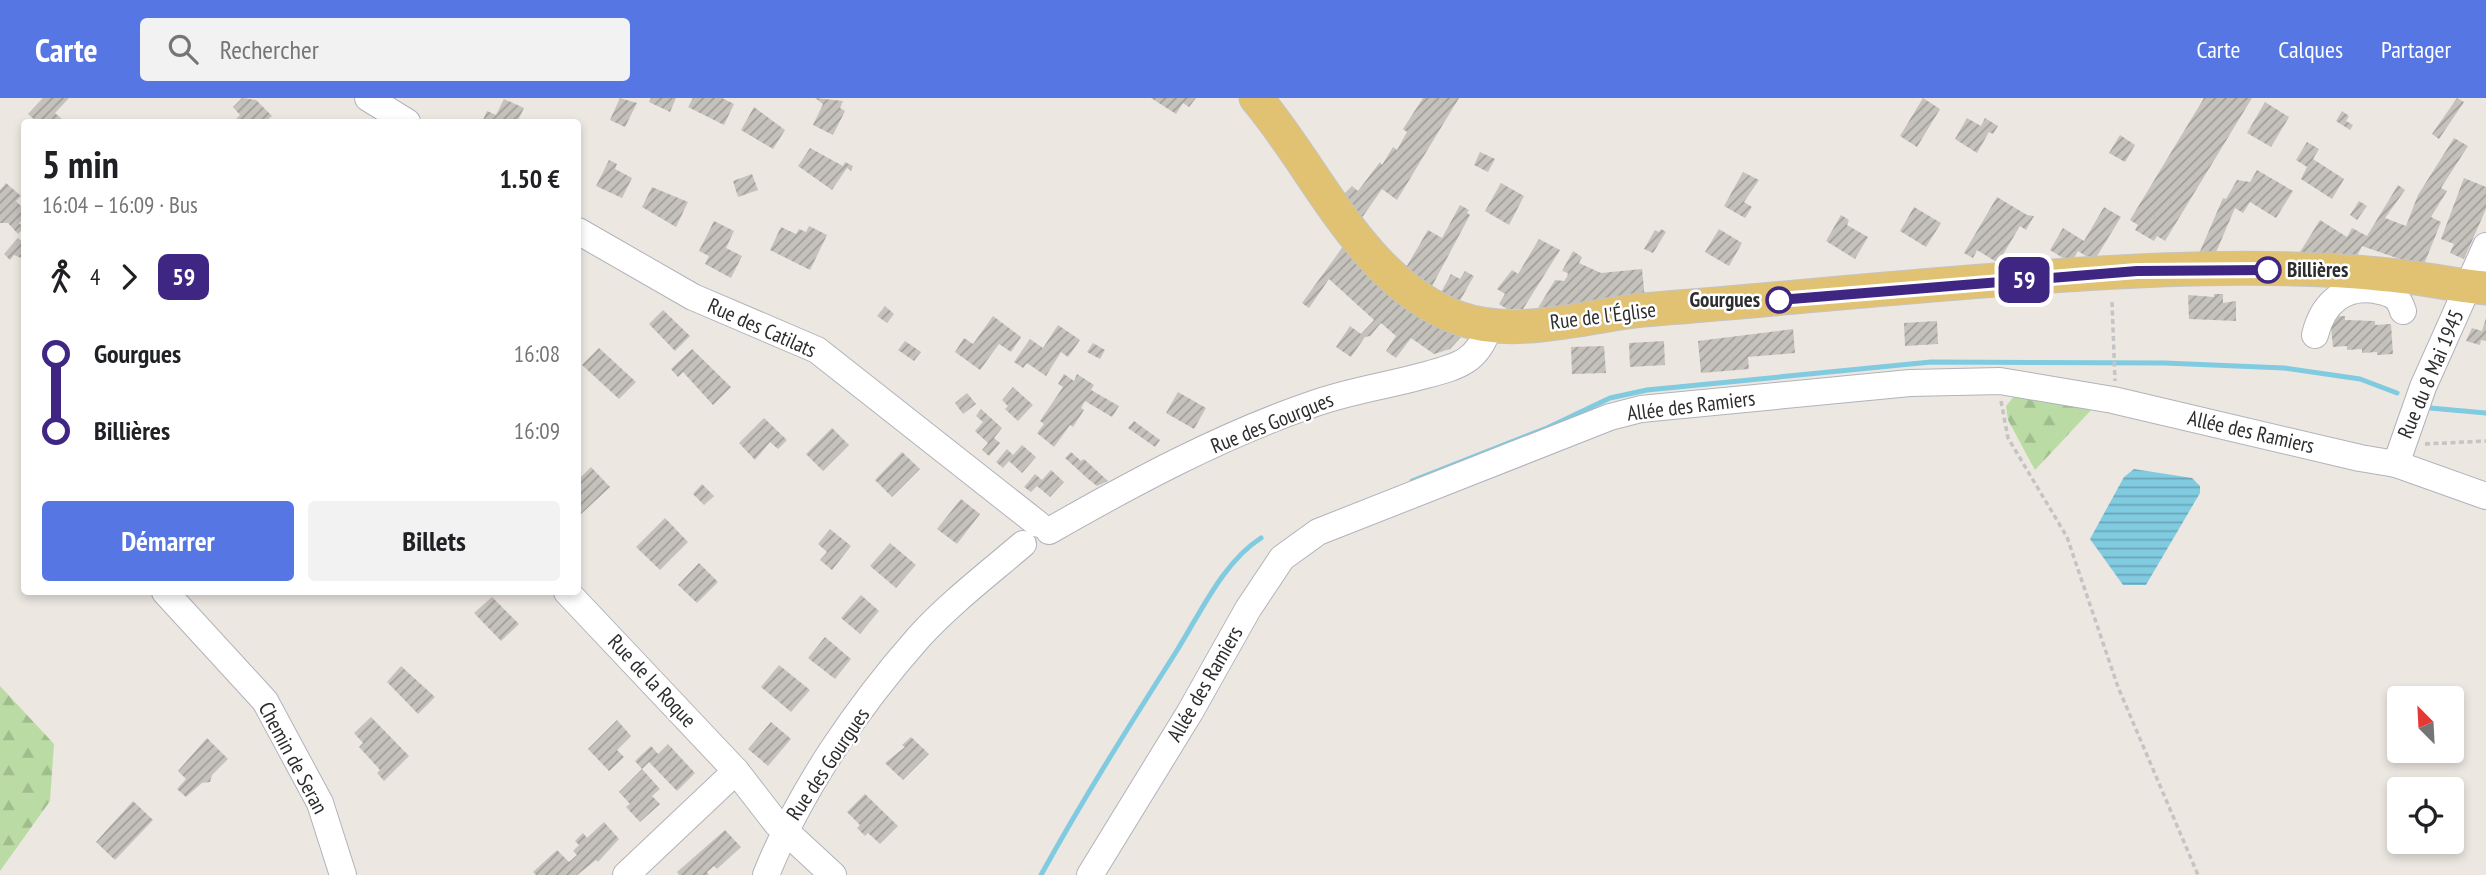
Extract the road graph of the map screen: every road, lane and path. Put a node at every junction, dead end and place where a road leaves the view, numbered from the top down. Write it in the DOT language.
graph roads {
  1 [pos="1256,98"];
  2 [pos="373,109"];
  3 [pos="399,119"];
  4 [pos="581,233"];
  5 [pos="2486,246"];
  6 [pos="2369,281"];
  7 [pos="2478,287"];
  8 [pos="2112,302"];
  9 [pos="2403,311"];
  10 [pos="1489,326"];
  11 [pos="2315,335"];
  12 [pos="2115,370"];
  13 [pos="2000,381"];
  14 [pos="2486,441"];
  15 [pos="2399,453"];
  16 [pos="2486,496"];
  17 [pos="1034,533"];
  18 [pos="168,595"];
  19 [pos="571,595"];
  20 [pos="736,771"];
  21 [pos="781,840"];
  22 [pos="827,870"];
  23 [pos="343,875"];
  24 [pos="626,875"];
  25 [pos="1090,875"];
  26 [pos="2198,875"];
  1 -- 10 [label="main road, Rue de l'Église"];
  2 -- 3 [label="street"];
  4 -- 17 [label="street, Rue des Catilats"];
  5 -- 7 [label="street, Rue du 8 Mai 1945"];
  6 -- 7 [label="main road, Rue de l'Église"];
  6 -- 9 [label="street"];
  6 -- 10 [label="main road, Rue de l'Église"];
  6 -- 11 [label="street"];
  7 -- 15 [label="street, Rue du 8 Mai 1945"];
  8 -- 12 [label="path"];
  10 -- 17 [label="street, Rue des Gourgues"];
  13 -- 15 [label="street, Allée des Ramiers"];
  13 -- 25 [label="street, Allée des Ramiers"];
  13 -- 26 [label="path"];
  14 -- 15 [label="path"];
  15 -- 16 [label="street, Allée des Ramiers"];
  17 -- 21 [label="street, Rue des Gourgues"];
  18 -- 23 [label="street, Chemin de Seran"];
  19 -- 20 [label="street, Rue de la Roque"];
  20 -- 21 [label="street, Rue de la Roque"];
  20 -- 24 [label="street"];
  21 -- 22 [label="street"];
}
